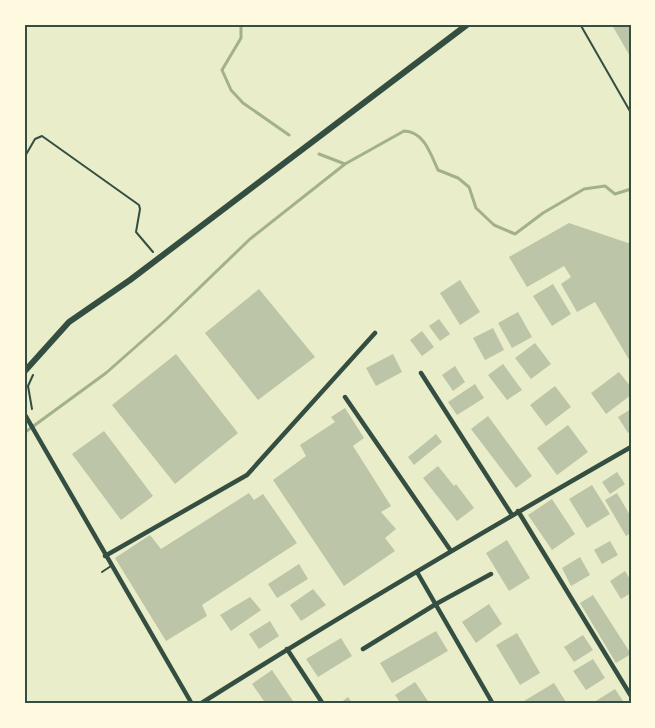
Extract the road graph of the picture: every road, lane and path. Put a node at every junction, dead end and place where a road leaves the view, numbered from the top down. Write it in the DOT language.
graph roads {
  1 [pos="468,24"];
  2 [pos="580,24"];
  3 [pos="631,113"];
  4 [pos="24,158"];
  5 [pos="160,257"];
  6 [pos="375,333"];
  7 [pos="37,357"];
  8 [pos="24,363"];
  9 [pos="36,369"];
  10 [pos="24,372"];
  11 [pos="421,373"];
  12 [pos="345,398"];
  13 [pos="25,413"];
  14 [pos="631,447"];
  15 [pos="518,511"];
  16 [pos="512,515"];
  17 [pos="451,551"];
  18 [pos="105,556"];
  19 [pos="111,566"];
  20 [pos="102,572"];
  21 [pos="417,572"];
  22 [pos="491,574"];
  23 [pos="436,604"];
  24 [pos="287,649"];
  25 [pos="363,649"];
  26 [pos="631,696"];
  27 [pos="192,704"];
  28 [pos="200,704"];
  29 [pos="322,704"];
  30 [pos="493,704"];
  1 -- 5 [label="street"];
  2 -- 3 [label="lane"];
  4 -- 5 [label="path"];
  5 -- 7 [label="street"];
  6 -- 18 [label="street"];
  7 -- 8 [label="street"];
  7 -- 10 [label="street"];
  9 -- 13 [label="path"];
  11 -- 16 [label="street"];
  12 -- 17 [label="street"];
  13 -- 18 [label="street"];
  14 -- 15 [label="street"];
  15 -- 16 [label="street"];
  15 -- 26 [label="street"];
  16 -- 17 [label="street"];
  17 -- 21 [label="street"];
  18 -- 19 [label="street"];
  19 -- 20 [label="lane"];
  19 -- 27 [label="street"];
  21 -- 23 [label="street"];
  21 -- 24 [label="street"];
  22 -- 23 [label="street"];
  23 -- 25 [label="street"];
  23 -- 30 [label="street"];
  24 -- 28 [label="street"];
  24 -- 29 [label="street"];
}
